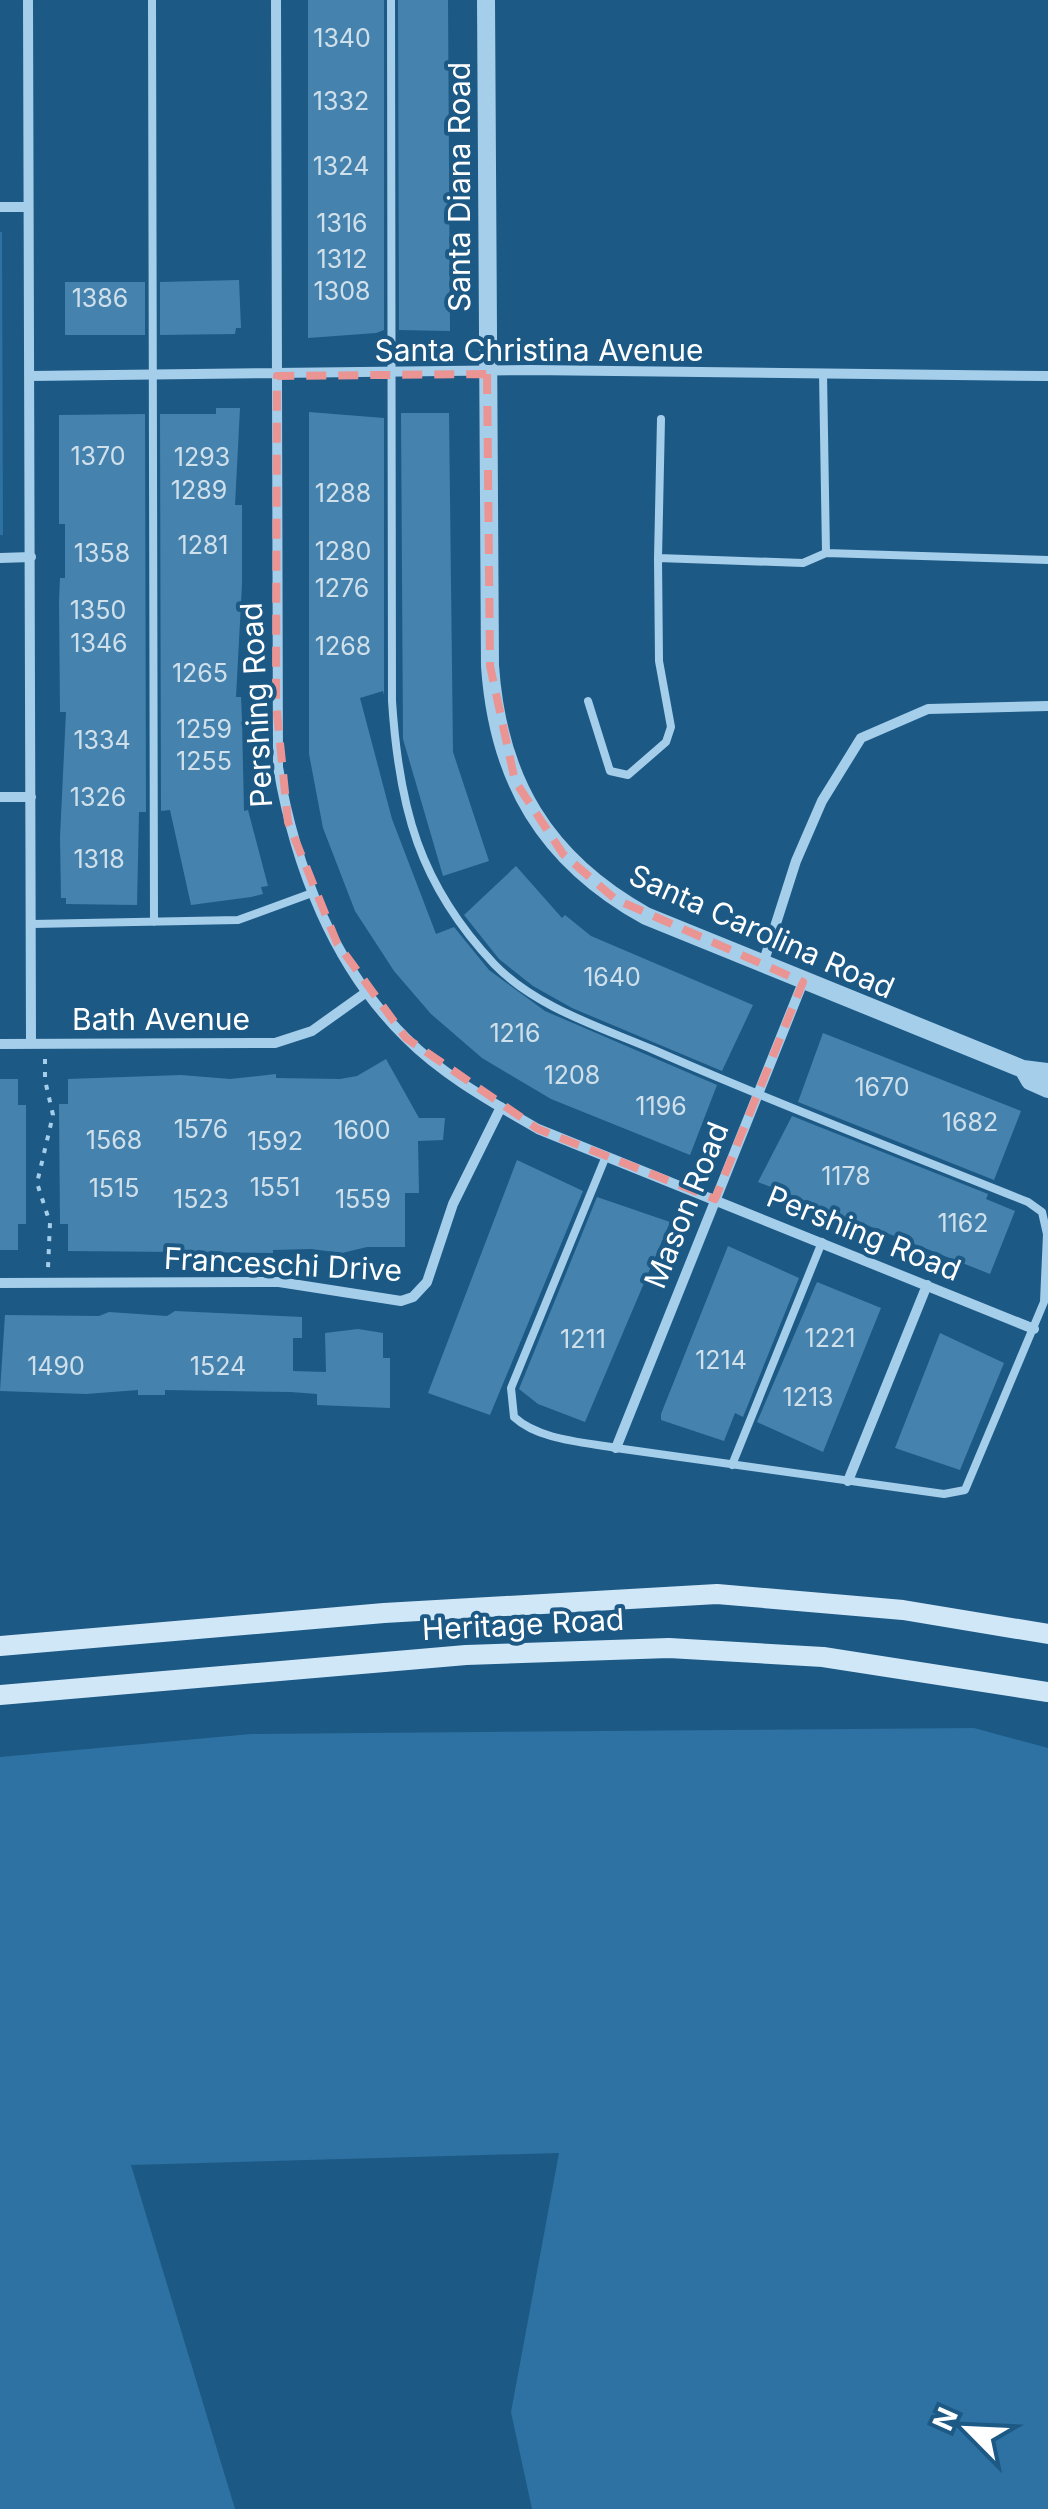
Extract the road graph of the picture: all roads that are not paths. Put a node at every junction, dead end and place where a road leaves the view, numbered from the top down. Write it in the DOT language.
graph roads {
  1 [pos="28,0"];
  2 [pos="152,0"];
  3 [pos="276,0"];
  4 [pos="391,0"];
  5 [pos="486,0"];
  6 [pos="0,206"];
  7 [pos="28,207"];
  8 [pos="487,374"];
  9 [pos="823,374"];
  10 [pos="392,375"];
  11 [pos="30,376"];
  12 [pos="152,376"];
  13 [pos="277,376"];
  14 [pos="1048,376"];
  15 [pos="661,419"];
  16 [pos="826,553"];
  17 [pos="0,558"];
  18 [pos="31,558"];
  19 [pos="658,558"];
  20 [pos="1048,560"];
  21 [pos="588,701"];
  22 [pos="1048,706"];
  23 [pos="32,797"];
  24 [pos="0,798"];
  25 [pos="312,893"];
  26 [pos="154,922"];
  27 [pos="32,924"];
  28 [pos="763,965"];
  29 [pos="803,982"];
  30 [pos="368,991"];
  31 [pos="0,1044"];
  32 [pos="31,1044"];
  33 [pos="1022,1069"];
  34 [pos="1048,1072"];
  35 [pos="1048,1089"];
  36 [pos="758,1096"];
  37 [pos="501,1107"];
  38 [pos="606,1156"];
  39 [pos="715,1199"];
  40 [pos="822,1242"];
  41 [pos="0,1284"];
  42 [pos="927,1285"];
  43 [pos="1034,1328"];
  44 [pos="616,1448"];
  45 [pos="732,1465"];
  46 [pos="848,1481"];
  47 [pos="1048,1634"];
  48 [pos="0,1646"];
  49 [pos="1048,1692"];
  50 [pos="0,1696"];
  1 -- 7 [label="street"];
  2 -- 12 [label="lane"];
  3 -- 13 [label="street, Pershing Road"];
  4 -- 10 [label="lane"];
  5 -- 8 [label="street, Santa Diana Road"];
  6 -- 7 [label="street"];
  7 -- 11 [label="street"];
  8 -- 9 [label="street, Santa Christina Avenue"];
  8 -- 10 [label="street, Santa Christina Avenue"];
  8 -- 28 [label="street, Santa Carolina Road"];
  9 -- 14 [label="street, Santa Christina Avenue"];
  9 -- 16 [label="lane"];
  10 -- 13 [label="street, Santa Christina Avenue"];
  10 -- 36 [label="lane"];
  11 -- 12 [label="street, Santa Christina Avenue"];
  11 -- 18 [label="street"];
  12 -- 13 [label="street, Santa Christina Avenue"];
  12 -- 26 [label="lane"];
  13 -- 25 [label="street, Pershing Road"];
  15 -- 19 [label="lane"];
  16 -- 19 [label="lane"];
  16 -- 20 [label="lane"];
  17 -- 18 [label="street"];
  18 -- 23 [label="street"];
  19 -- 21 [label="lane"];
  22 -- 28 [label="street"];
  23 -- 24 [label="street"];
  23 -- 27 [label="street"];
  25 -- 26 [label="lane"];
  25 -- 30 [label="street, Pershing Road"];
  26 -- 27 [label="lane"];
  27 -- 32 [label="street"];
  28 -- 29 [label="street, Santa Carolina Road"];
  29 -- 33 [label="street, Santa Carolina Road"];
  29 -- 36 [label="street, Mason Road"];
  30 -- 32 [label="street, Bath Avenue"];
  30 -- 37 [label="street, Pershing Road"];
  31 -- 32 [label="street, Bath Avenue"];
  33 -- 34 [label="street, Santa Carolina Road"];
  33 -- 35 [label="street, Santa Carolina Road"];
  36 -- 39 [label="street, Mason Road"];
  36 -- 43 [label="lane"];
  37 -- 38 [label="street, Pershing Road"];
  37 -- 41 [label="street, Franceschi Drive"];
  38 -- 39 [label="street, Pershing Road"];
  38 -- 44 [label="lane"];
  39 -- 40 [label="street, Pershing Road"];
  39 -- 44 [label="street, Mason Road"];
  40 -- 42 [label="street, Pershing Road"];
  40 -- 45 [label="lane"];
  42 -- 43 [label="street, Pershing Road"];
  42 -- 46 [label="street"];
  43 -- 46 [label="lane"];
  44 -- 45 [label="lane"];
  45 -- 46 [label="lane"];
  47 -- 48 [label="main road, Heritage Road"];
  49 -- 50 [label="main road, Heritage Road"];
}
